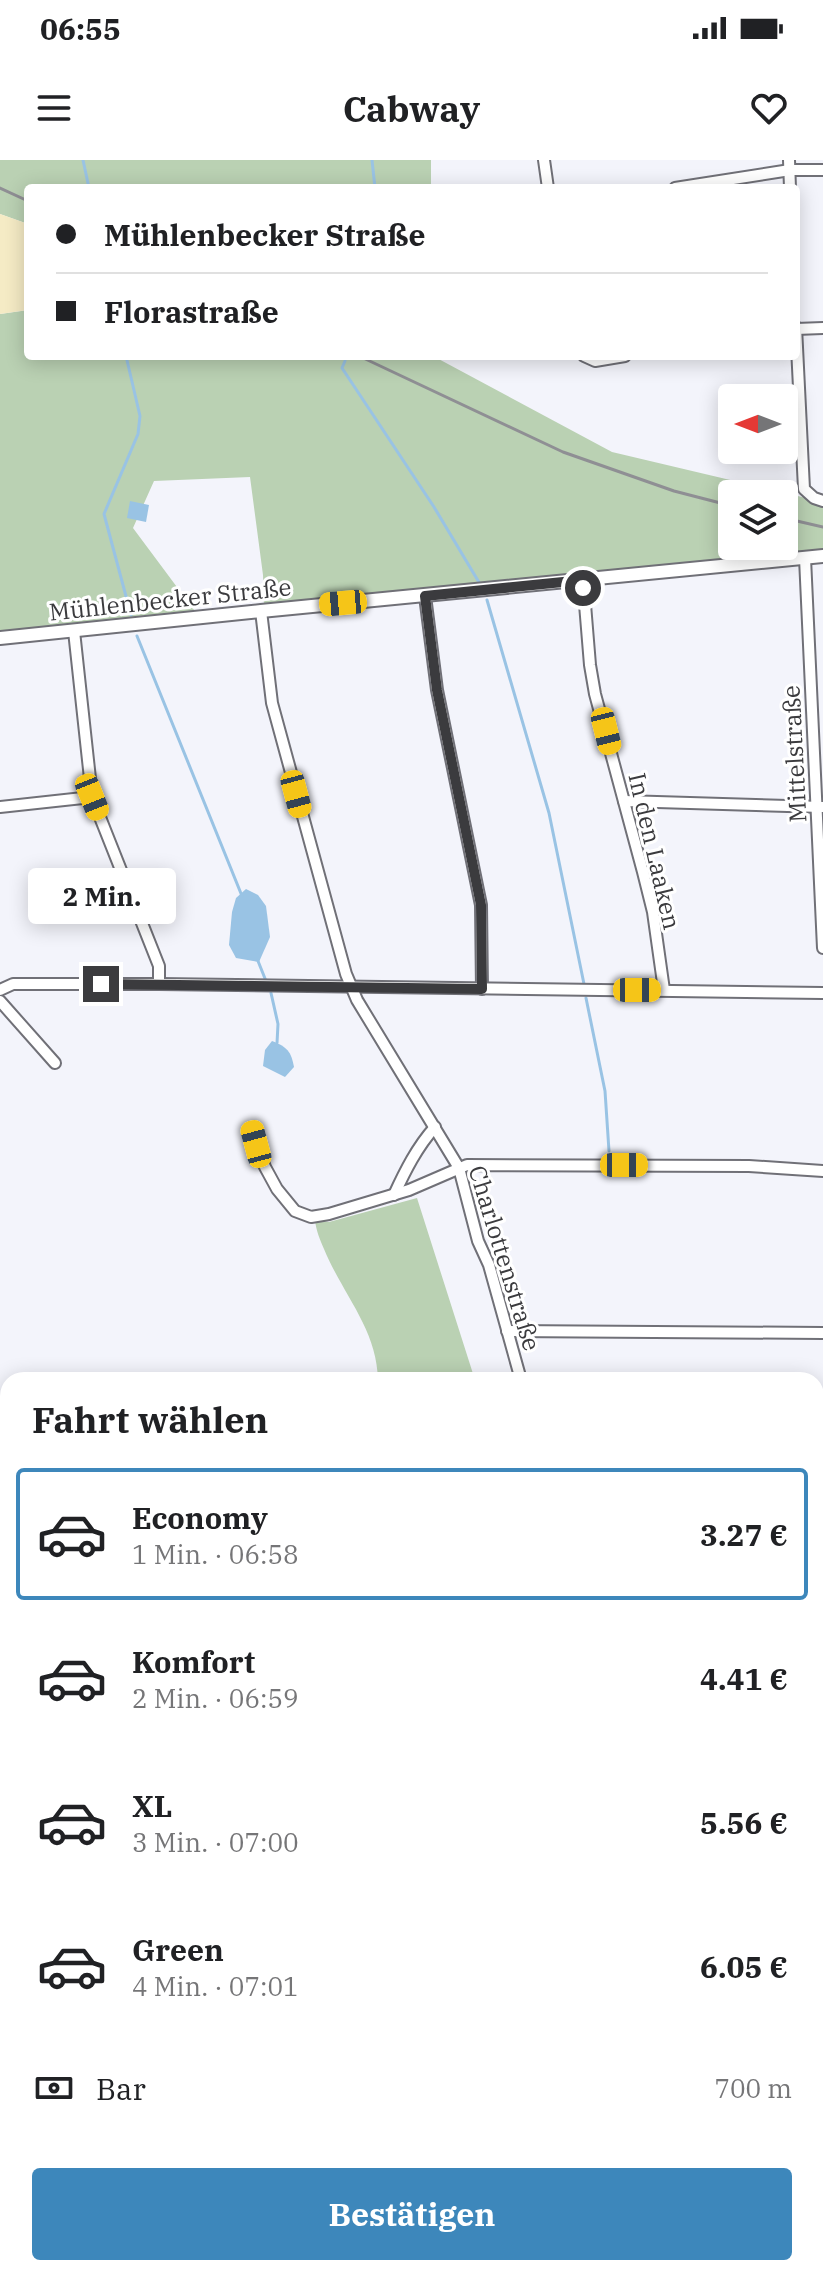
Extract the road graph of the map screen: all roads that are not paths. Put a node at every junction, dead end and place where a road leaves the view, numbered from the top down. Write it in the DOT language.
graph roads {
  1 [pos="544,160"];
  2 [pos="789,165"];
  3 [pos="823,170"];
  4 [pos="547,184"];
  5 [pos="695,184"];
  6 [pos="800,328"];
  7 [pos="823,328"];
  8 [pos="798,360"];
  9 [pos="823,501"];
  10 [pos="823,556"];
  11 [pos="805,558"];
  12 [pos="583,580"];
  13 [pos="425,596"];
  14 [pos="261,611"];
  15 [pos="74,631"];
  16 [pos="0,638"];
  17 [pos="92,797"];
  18 [pos="624,801"];
  19 [pos="0,807"];
  20 [pos="820,807"];
  21 [pos="823,948"];
  22 [pos="159,984"];
  23 [pos="351,988"];
  24 [pos="482,989"];
  25 [pos="0,990"];
  26 [pos="664,990"];
  27 [pos="823,993"];
  28 [pos="0,1001"];
  29 [pos="55,1063"];
  30 [pos="435,1127"];
  31 [pos="251,1128"];
  32 [pos="459,1168"];
  33 [pos="823,1171"];
  34 [pos="394,1195"];
  35 [pos="507,1331"];
  36 [pos="823,1333"];
  37 [pos="519,1372"];
  1 -- 4 [label="street"];
  2 -- 3 [label="street"];
  2 -- 5 [label="street"];
  6 -- 7 [label="street"];
  8 -- 9 [label="street"];
  10 -- 11 [label="main road, Mühlenbecker Straße"];
  11 -- 12 [label="main road, Mühlenbecker Straße"];
  11 -- 20 [label="street, Mittelstraße"];
  12 -- 13 [label="main road, Mühlenbecker Straße"];
  12 -- 18 [label="street, In den Laaken"];
  13 -- 14 [label="main road, Mühlenbecker Straße"];
  13 -- 24 [label="street"];
  14 -- 15 [label="main road, Mühlenbecker Straße"];
  14 -- 23 [label="street, Charlottenstraße"];
  15 -- 16 [label="main road, Mühlenbecker Straße"];
  15 -- 17 [label="street"];
  17 -- 19 [label="street"];
  17 -- 22 [label="street"];
  18 -- 20 [label="street"];
  18 -- 26 [label="street, In den Laaken"];
  20 -- 21 [label="street, Mittelstraße"];
  22 -- 23 [label="street"];
  22 -- 25 [label="street"];
  23 -- 24 [label="street"];
  23 -- 30 [label="street, Charlottenstraße"];
  24 -- 26 [label="street"];
  26 -- 27 [label="street"];
  28 -- 29 [label="street"];
  30 -- 32 [label="street, Charlottenstraße"];
  30 -- 34 [label="street"];
  31 -- 34 [label="street"];
  32 -- 33 [label="street"];
  32 -- 34 [label="street"];
  32 -- 35 [label="street, Charlottenstraße"];
  35 -- 36 [label="street"];
  35 -- 37 [label="street, Charlottenstraße"];
}
